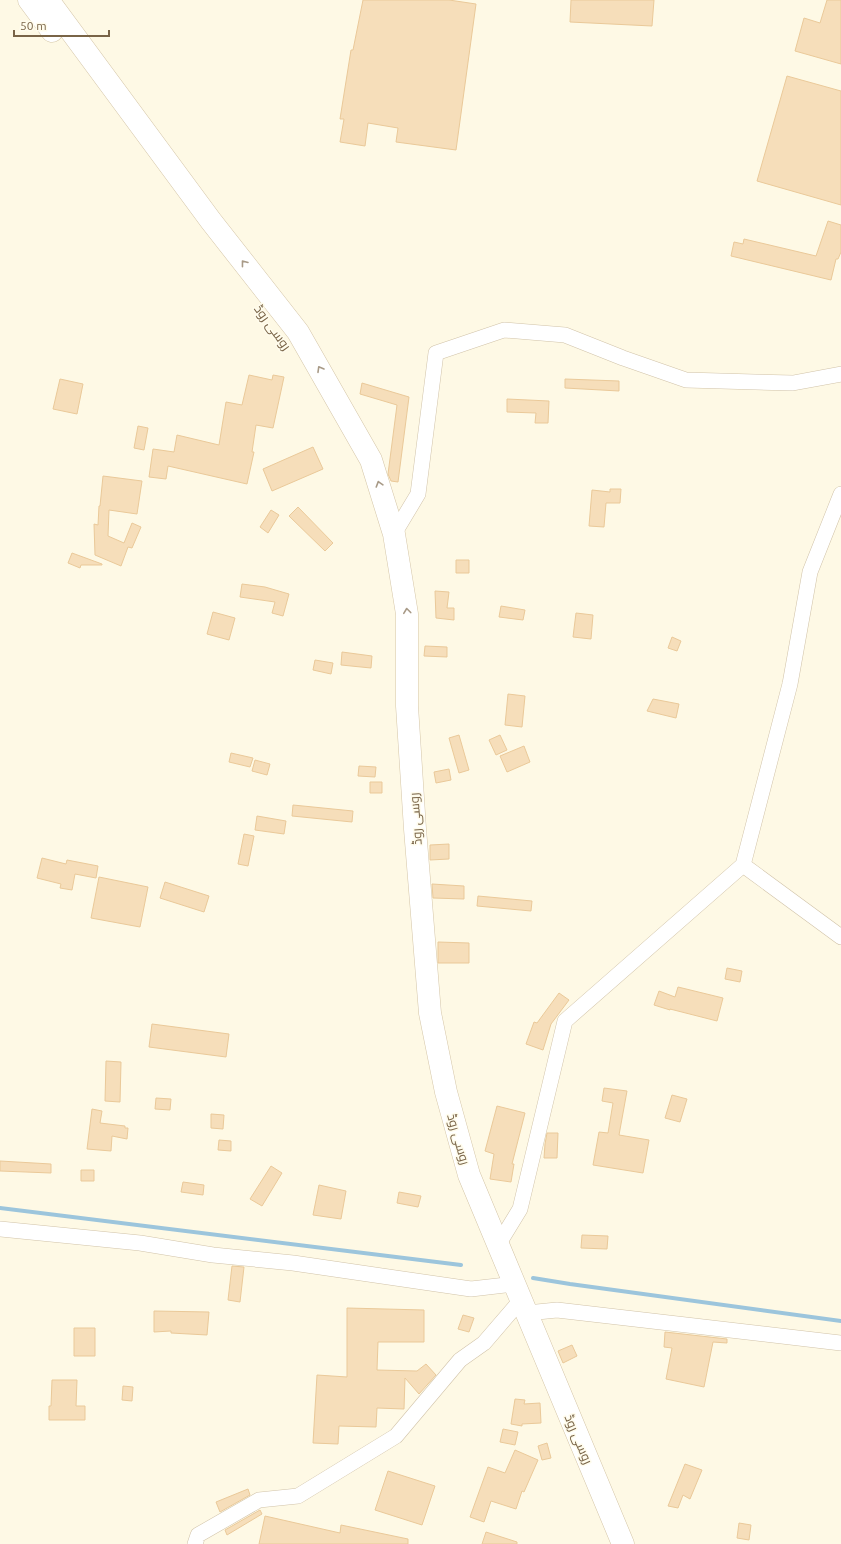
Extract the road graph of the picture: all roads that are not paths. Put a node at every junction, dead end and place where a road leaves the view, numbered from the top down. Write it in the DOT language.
graph roads {
  1 [pos="29,0"];
  2 [pos="48,0"];
  3 [pos="841,374"];
  4 [pos="841,494"];
  5 [pos="394,534"];
  6 [pos="407,706"];
  7 [pos="743,865"];
  8 [pos="841,937"];
  9 [pos="0,1229"];
  10 [pos="498,1246"];
  11 [pos="521,1299"];
  12 [pos="841,1343"];
  13 [pos="195,1544"];
  14 [pos="623,1544"];
  1 -- 6 [label="main road, روسی روڈ"];
  5 -- 2 [label="main road, روسی روڈ, one-way"];
  3 -- 5 [label="street"];
  4 -- 7 [label="street"];
  6 -- 5 [label="main road, روسی روڈ, one-way"];
  6 -- 10 [label="main road, روسی روڈ"];
  7 -- 8 [label="street"];
  7 -- 10 [label="street"];
  9 -- 11 [label="street"];
  10 -- 11 [label="main road, روسی روڈ"];
  11 -- 12 [label="street"];
  11 -- 13 [label="street"];
  11 -- 14 [label="main road, روسی روڈ"];
}
